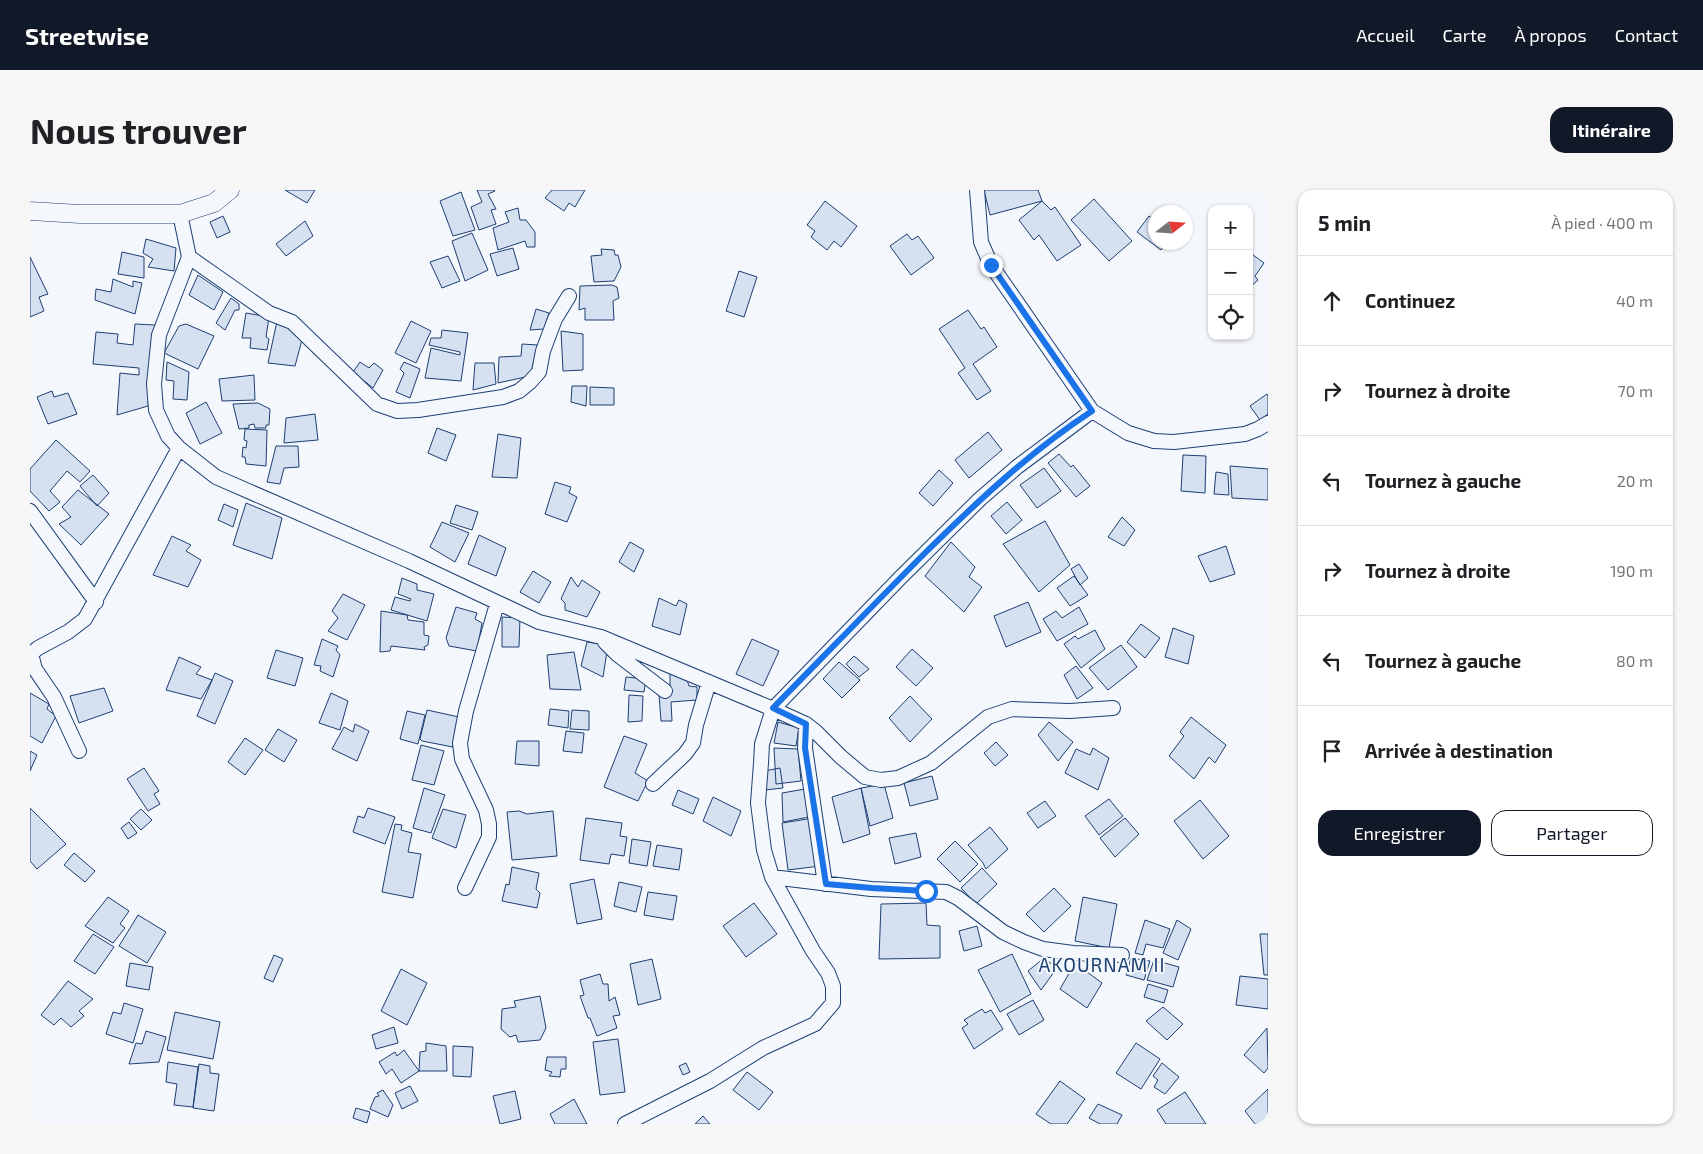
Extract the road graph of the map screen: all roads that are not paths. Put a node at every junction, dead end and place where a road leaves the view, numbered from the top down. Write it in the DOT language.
graph roads {
  1 [pos="230,190"];
  2 [pos="977,190"];
  3 [pos="30,211"];
  4 [pos="180,214"];
  5 [pos="189,257"];
  6 [pos="569,296"];
  7 [pos="1092,411"];
  8 [pos="1268,423"];
  9 [pos="179,448"];
  10 [pos="30,511"];
  11 [pos="96,602"];
  12 [pos="497,604"];
  13 [pos="601,638"];
  14 [pos="709,682"];
  15 [pos="665,690"];
  16 [pos="773,708"];
  17 [pos="1113,708"];
  18 [pos="806,724"];
  19 [pos="79,751"];
  20 [pos="654,784"];
  21 [pos="772,877"];
  22 [pos="826,884"];
  23 [pos="464,888"];
  24 [pos="1122,955"];
  25 [pos="625,1124"];
  1 -- 4 [label="street"];
  2 -- 7 [label="street"];
  3 -- 4 [label="street"];
  4 -- 5 [label="street"];
  5 -- 6 [label="street"];
  5 -- 9 [label="street"];
  7 -- 8 [label="street"];
  7 -- 16 [label="street"];
  9 -- 11 [label="street"];
  9 -- 12 [label="street"];
  10 -- 11 [label="street"];
  11 -- 19 [label="street"];
  12 -- 13 [label="street"];
  12 -- 23 [label="street"];
  13 -- 14 [label="street"];
  13 -- 15 [label="street"];
  14 -- 16 [label="street"];
  14 -- 20 [label="street"];
  16 -- 18 [label="street"];
  16 -- 21 [label="street"];
  17 -- 18 [label="street"];
  18 -- 22 [label="street"];
  21 -- 22 [label="street"];
  21 -- 25 [label="street"];
  22 -- 24 [label="street"];
}
